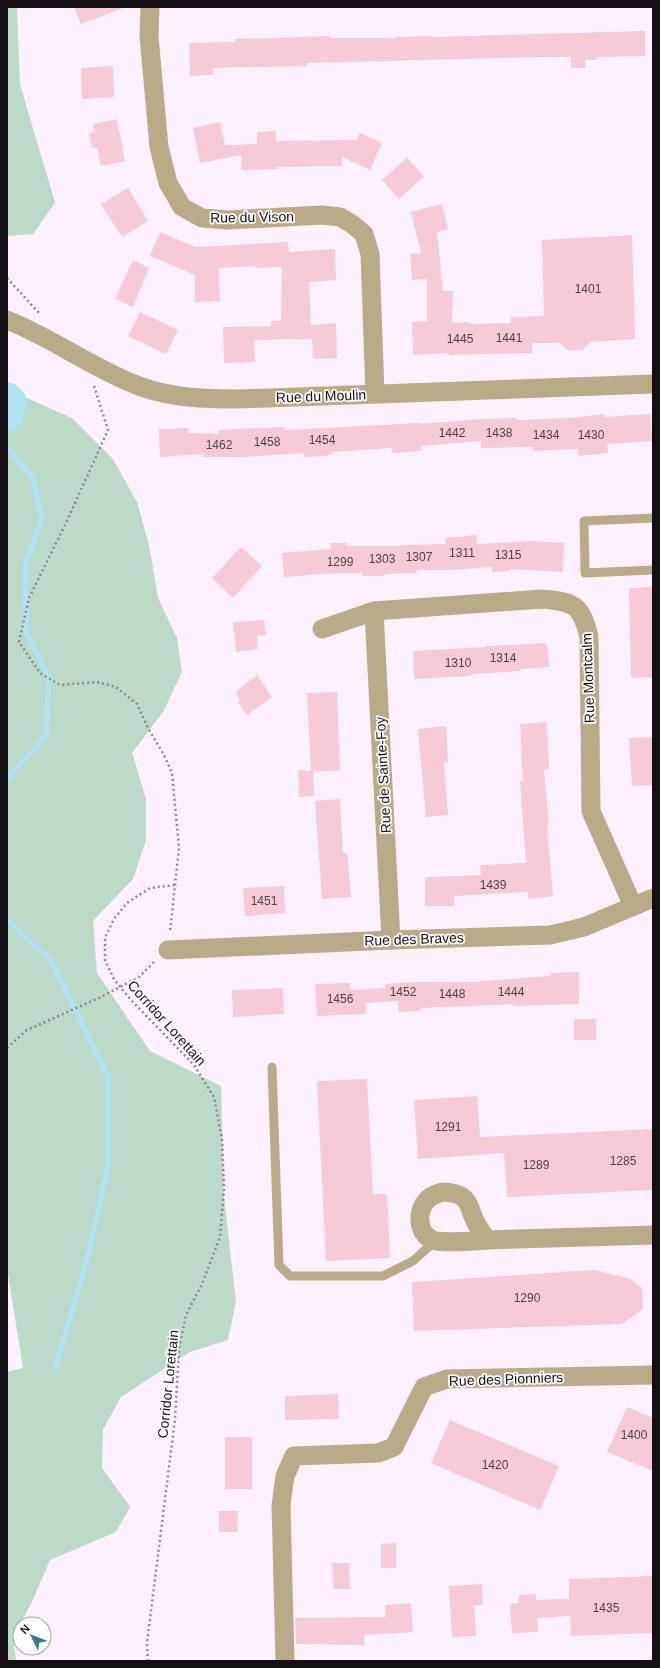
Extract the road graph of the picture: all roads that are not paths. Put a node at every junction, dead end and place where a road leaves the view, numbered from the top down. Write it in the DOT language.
graph roads {
  1 [pos="150,7"];
  2 [pos="7,320"];
  3 [pos="653,384"];
  4 [pos="375,394"];
  5 [pos="653,518"];
  6 [pos="653,570"];
  7 [pos="374,611"];
  8 [pos="322,629"];
  9 [pos="653,898"];
  10 [pos="633,906"];
  11 [pos="391,940"];
  12 [pos="168,950"];
  13 [pos="272,1067"];
  14 [pos="653,1235"];
  15 [pos="435,1240"];
  16 [pos="487,1240"];
  17 [pos="653,1375"];
  18 [pos="285,1661"];
  1 -- 4 [label="street, Rue du Vison"];
  2 -- 4 [label="street, Rue du Moulin"];
  3 -- 4 [label="street, Rue du Moulin"];
  5 -- 6 [label="lane"];
  7 -- 8 [label="street, Rue Montcalm"];
  7 -- 10 [label="street, Rue Montcalm"];
  7 -- 11 [label="street, Rue de Sainte-Foy"];
  9 -- 10 [label="street, Rue des Braves"];
  10 -- 11 [label="street, Rue des Braves"];
  11 -- 12 [label="street, Rue des Braves"];
  13 -- 15 [label="lane"];
  14 -- 16 [label="street"];
  15 -- 16 [label="street"];
  15 -- 16 [label="street"];
  17 -- 18 [label="street, Rue des Pionniers"];
}
